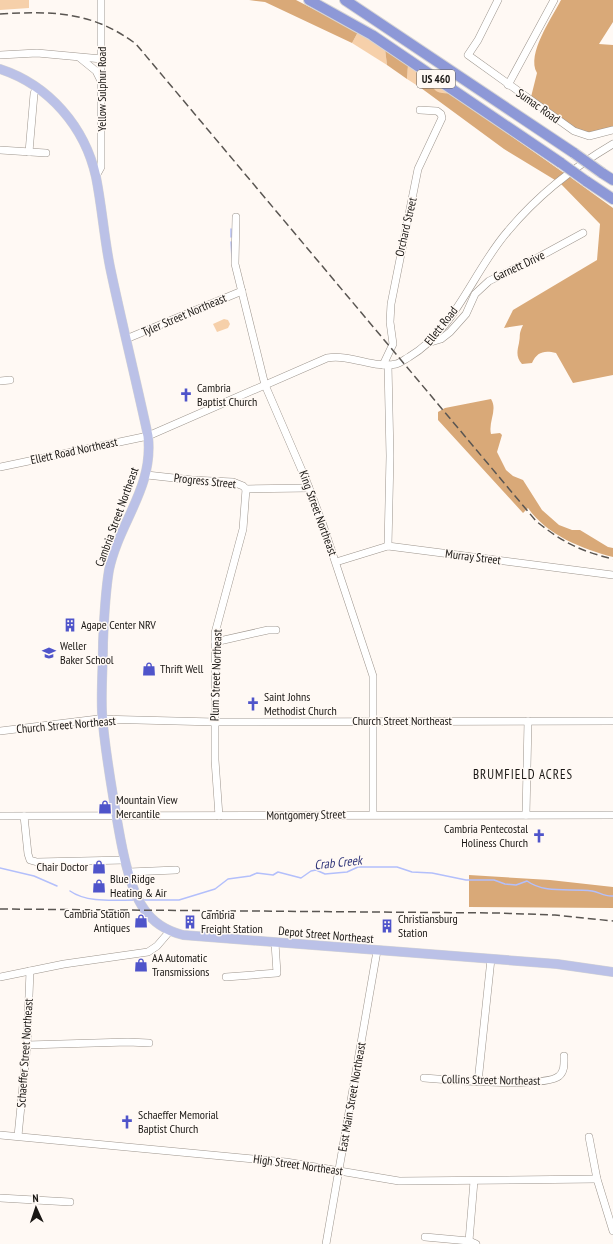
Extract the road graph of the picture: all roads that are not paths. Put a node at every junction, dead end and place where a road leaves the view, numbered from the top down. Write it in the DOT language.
graph roads {
  1 [pos="101,0"];
  2 [pos="309,0"];
  3 [pos="345,0"];
  4 [pos="498,0"];
  5 [pos="554,0"];
  6 [pos="0,55"];
  7 [pos="78,57"];
  8 [pos="102,59"];
  9 [pos="0,69"];
  10 [pos="102,82"];
  11 [pos="508,84"];
  12 [pos="36,87"];
  13 [pos="420,110"];
  14 [pos="613,130"];
  15 [pos="613,144"];
  16 [pos="0,150"];
  17 [pos="29,152"];
  18 [pos="46,153"];
  19 [pos="96,176"];
  20 [pos="613,180"];
  21 [pos="613,199"];
  22 [pos="236,217"];
  23 [pos="584,233"];
  24 [pos="242,291"];
  25 [pos="126,340"];
  26 [pos="431,342"];
  27 [pos="386,365"];
  28 [pos="10,380"];
  29 [pos="0,381"];
  30 [pos="265,385"];
  31 [pos="148,436"];
  32 [pos="0,467"];
  33 [pos="147,475"];
  34 [pos="309,488"];
  35 [pos="246,489"];
  36 [pos="388,546"];
  37 [pos="336,562"];
  38 [pos="613,575"];
  39 [pos="276,630"];
  40 [pos="215,642"];
  41 [pos="103,719"];
  42 [pos="373,721"];
  43 [pos="528,721"];
  44 [pos="613,721"];
  45 [pos="214,722"];
  46 [pos="0,731"];
  47 [pos="374,814"];
  48 [pos="526,815"];
  49 [pos="613,815"];
  50 [pos="0,816"];
  51 [pos="24,816"];
  52 [pos="116,816"];
  53 [pos="219,816"];
  54 [pos="125,860"];
  55 [pos="176,870"];
  56 [pos="129,872"];
  57 [pos="169,932"];
  58 [pos="275,942"];
  59 [pos="378,951"];
  60 [pos="490,959"];
  61 [pos="30,971"];
  62 [pos="613,972"];
  63 [pos="0,977"];
  64 [pos="226,977"];
  65 [pos="149,1043"];
  66 [pos="27,1045"];
  67 [pos="564,1056"];
  68 [pos="424,1078"];
  69 [pos="478,1082"];
  70 [pos="0,1135"];
  71 [pos="18,1136"];
  72 [pos="589,1138"];
  73 [pos="339,1171"];
  74 [pos="597,1179"];
  75 [pos="474,1181"];
  76 [pos="0,1198"];
  77 [pos="70,1202"];
  78 [pos="613,1231"];
  79 [pos="425,1237"];
  80 [pos="472,1243"];
  81 [pos="326,1244"];
  1 -- 8 [label="street, Yellow Sulphur Road"];
  2 -- 21 [label="highway, US 460, bridge"];
  3 -- 20 [label="highway, US 460, bridge"];
  4 -- 11 [label="street"];
  5 -- 11 [label="street, Sumac Road"];
  6 -- 7 [label="street"];
  7 -- 8 [label="street"];
  7 -- 10 [label="street"];
  8 -- 10 [label="street, Yellow Sulphur Road"];
  9 -- 12 [label="main road, Cambria Street Northeast"];
  10 -- 19 [label="street, Yellow Sulphur Road"];
  11 -- 14 [label="street, Sumac Road"];
  12 -- 17 [label="street"];
  12 -- 19 [label="main road, Cambria Street Northeast"];
  13 -- 27 [label="street, Orchard Street"];
  15 -- 26 [label="street, Ellett Road"];
  16 -- 17 [label="street"];
  17 -- 18 [label="street"];
  19 -- 25 [label="main road, Cambria Street Northeast"];
  22 -- 24 [label="street, King Street Northeast"];
  23 -- 26 [label="street, Garnett Drive"];
  24 -- 25 [label="street, Tyler Street Northeast"];
  24 -- 30 [label="street, King Street Northeast"];
  25 -- 31 [label="main road, Cambria Street Northeast"];
  26 -- 27 [label="street, Ellett Road"];
  27 -- 30 [label="street"];
  27 -- 36 [label="street, Orchard Street"];
  28 -- 29 [label="street"];
  30 -- 31 [label="street"];
  30 -- 34 [label="street, King Street Northeast"];
  31 -- 32 [label="street, Ellett Road Northeast"];
  31 -- 33 [label="main road, Cambria Street Northeast"];
  33 -- 35 [label="street, Progress Street"];
  33 -- 41 [label="main road, Cambria Street Northeast"];
  34 -- 35 [label="street, Progress Street"];
  34 -- 37 [label="street, King Street Northeast"];
  35 -- 40 [label="street, Plum Street Northeast"];
  36 -- 37 [label="street, Murray Street"];
  36 -- 38 [label="street, Murray Street"];
  37 -- 42 [label="street, King Street Northeast"];
  39 -- 40 [label="street"];
  40 -- 45 [label="street, Plum Street Northeast"];
  41 -- 45 [label="street, Church Street Northeast"];
  41 -- 46 [label="street, Church Street Northeast"];
  41 -- 52 [label="main road, Cambria Street Northeast"];
  42 -- 43 [label="street, Church Street Northeast"];
  42 -- 45 [label="street, Church Street Northeast"];
  42 -- 47 [label="street, King Street Northeast"];
  43 -- 44 [label="street, Church Street Northeast"];
  43 -- 48 [label="street"];
  45 -- 53 [label="street, Plum Street Northeast"];
  47 -- 48 [label="street, Montgomery Street"];
  47 -- 53 [label="street, Montgomery Street"];
  48 -- 49 [label="street, Montgomery Street"];
  50 -- 51 [label="street, Montgomery Street"];
  51 -- 52 [label="street, Montgomery Street"];
  51 -- 54 [label="street"];
  52 -- 53 [label="street, Montgomery Street"];
  52 -- 54 [label="main road, Cambria Street Northeast"];
  54 -- 56 [label="main road, Cambria Street Northeast"];
  55 -- 56 [label="street"];
  56 -- 57 [label="main road, Cambria Street Northeast"];
  57 -- 58 [label="main road, Depot Street Northeast"];
  57 -- 61 [label="street"];
  58 -- 59 [label="main road, Depot Street Northeast"];
  58 -- 64 [label="street"];
  59 -- 60 [label="main road, Depot Street Northeast"];
  59 -- 73 [label="street, East Main Street Northeast"];
  60 -- 62 [label="main road, Depot Street Northeast"];
  60 -- 69 [label="street"];
  61 -- 63 [label="street"];
  61 -- 66 [label="street, Schaeffer Street Northeast"];
  65 -- 66 [label="street"];
  66 -- 71 [label="street, Schaeffer Street Northeast"];
  67 -- 69 [label="street, Collins Street Northeast"];
  68 -- 69 [label="street, Collins Street Northeast"];
  70 -- 71 [label="street, High Street Northeast"];
  71 -- 73 [label="street, High Street Northeast"];
  72 -- 74 [label="street"];
  73 -- 75 [label="street, High Street Northeast"];
  73 -- 81 [label="street, East Main Street Northeast"];
  74 -- 75 [label="street, High Street Northeast"];
  74 -- 78 [label="street"];
  75 -- 80 [label="street"];
  76 -- 77 [label="street"];
  79 -- 80 [label="street"];
}
